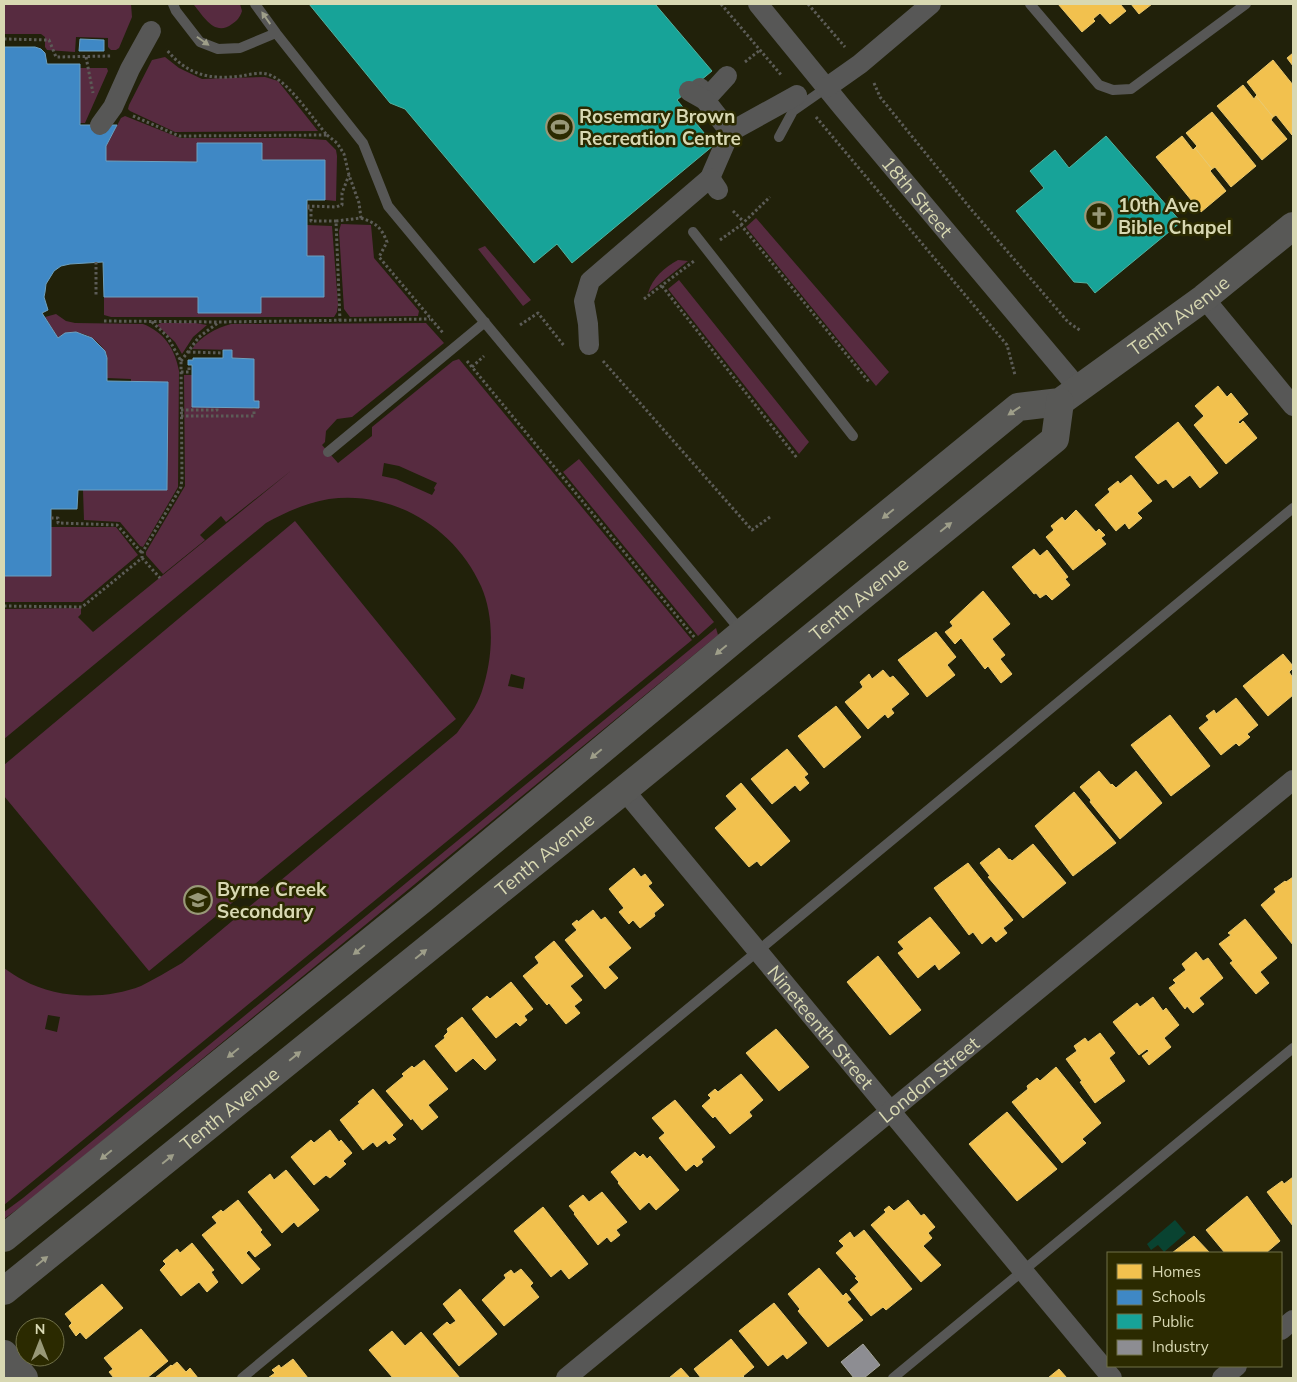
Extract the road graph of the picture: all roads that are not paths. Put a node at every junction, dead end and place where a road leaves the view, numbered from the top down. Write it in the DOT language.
graph roads {
  1 [pos="173,4"];
  2 [pos="255,4"];
  3 [pos="758,4"];
  4 [pos="931,4"];
  5 [pos="1030,4"];
  6 [pos="1246,4"];
  7 [pos="151,31"];
  8 [pos="276,33"];
  9 [pos="727,76"];
  10 [pos="826,88"];
  11 [pos="801,99"];
  12 [pos="100,125"];
  13 [pos="730,132"];
  14 [pos="780,137"];
  15 [pos="1293,226"];
  16 [pos="693,232"];
  17 [pos="1204,298"];
  18 [pos="484,322"];
  19 [pos="589,345"];
  20 [pos="1069,395"];
  21 [pos="1293,406"];
  22 [pos="853,436"];
  23 [pos="328,452"];
  24 [pos="1293,508"];
  25 [pos="742,633"];
  26 [pos="1293,780"];
  27 [pos="624,790"];
  28 [pos="759,951"];
  29 [pos="1293,1048"];
  30 [pos="891,1110"];
  31 [pos="4,1238"];
  32 [pos="1023,1271"];
  33 [pos="4,1291"];
  34 [pos="1293,1320"];
  35 [pos="1282,1329"];
  36 [pos="4,1354"];
  37 [pos="1236,1367"];
  38 [pos="24,1378"];
  39 [pos="242,1378"];
  40 [pos="566,1378"];
  41 [pos="893,1378"];
  42 [pos="1112,1378"];
  43 [pos="1222,1378"];
  1 -- 8 [label="lane, one-way"];
  8 -- 2 [label="lane, one-way"];
  3 -- 10 [label="street, 18th Street"];
  4 -- 10 [label="street"];
  5 -- 6 [label="lane"];
  7 -- 12 [label="street"];
  8 -- 18 [label="lane"];
  9 -- 13 [label="street"];
  10 -- 11 [label="lane"];
  10 -- 20 [label="street, 18th Street"];
  11 -- 13 [label="street"];
  11 -- 14 [label="lane"];
  13 -- 19 [label="street"];
  15 -- 17 [label="main road, Tenth Avenue"];
  16 -- 22 [label="lane"];
  17 -- 20 [label="main road, Tenth Avenue"];
  17 -- 21 [label="street"];
  18 -- 23 [label="lane"];
  18 -- 25 [label="lane"];
  20 -- 25 [label="main road, Tenth Avenue, one-way"];
  27 -- 20 [label="main road, Tenth Avenue, one-way"];
  24 -- 28 [label="lane"];
  25 -- 31 [label="main road, Tenth Avenue, one-way"];
  26 -- 30 [label="street, London Street"];
  27 -- 28 [label="street, Nineteenth Street"];
  33 -- 27 [label="main road, Tenth Avenue, one-way"];
  28 -- 30 [label="street, Nineteenth Street"];
  28 -- 39 [label="lane"];
  29 -- 32 [label="lane"];
  30 -- 32 [label="street, Nineteenth Street"];
  30 -- 40 [label="street, London Street"];
  32 -- 41 [label="lane"];
  32 -- 42 [label="street, Nineteenth Street"];
  34 -- 35 [label="street"];
  36 -- 38 [label="main road"];
  37 -- 43 [label="street"];
}
